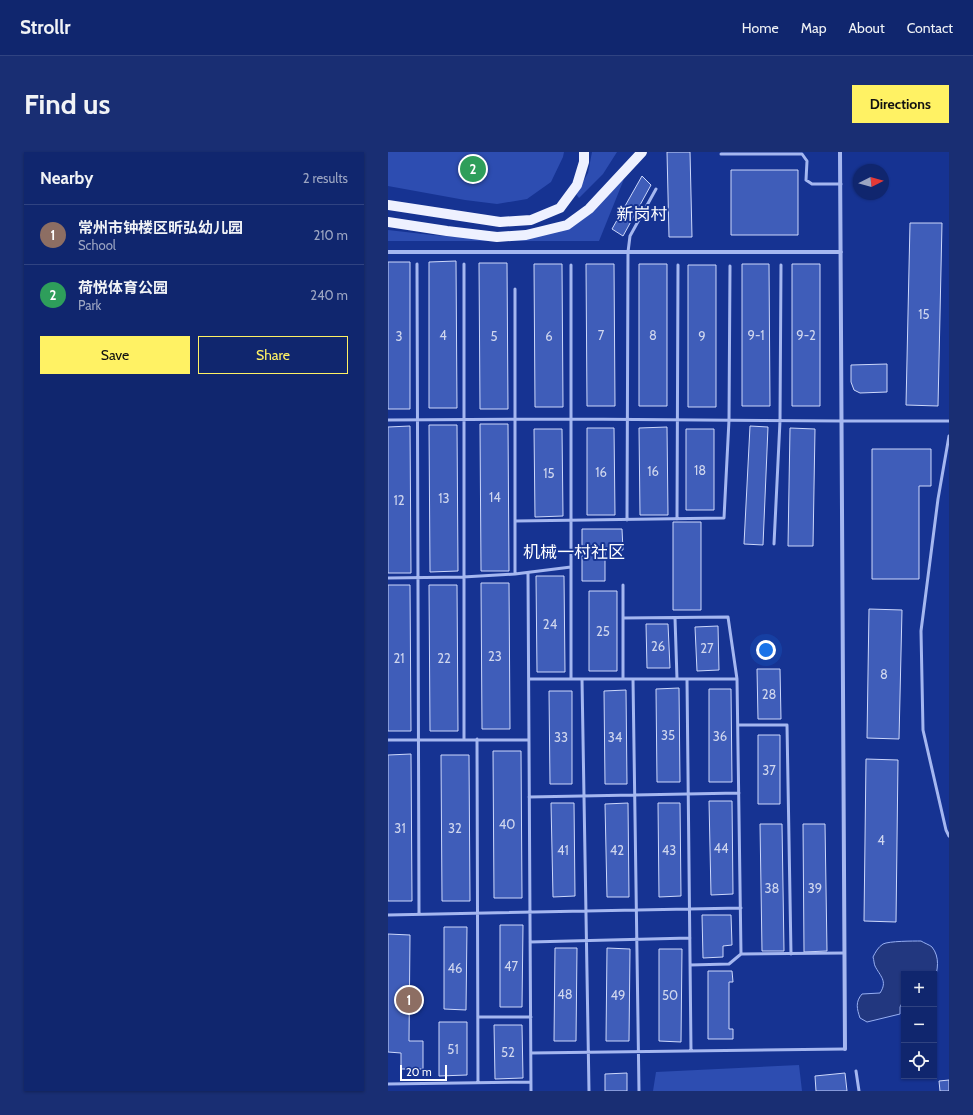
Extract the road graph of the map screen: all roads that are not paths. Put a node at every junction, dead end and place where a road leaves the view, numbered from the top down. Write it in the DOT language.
graph roads {
  1 [pos="584,152"];
  2 [pos="642,152"];
  3 [pos="840,152"];
  4 [pos="721,154"];
  5 [pos="840,184"];
  6 [pos="656,189"];
  7 [pos="388,205"];
  8 [pos="388,222"];
  9 [pos="388,252"];
  10 [pos="628,252"];
  11 [pos="841,252"];
  12 [pos="417,264"];
  13 [pos="464,264"];
  14 [pos="571,265"];
  15 [pos="678,265"];
  16 [pos="781,265"];
  17 [pos="730,266"];
  18 [pos="515,289"];
  19 [pos="516,419"];
  20 [pos="571,419"];
  21 [pos="388,420"];
  22 [pos="418,420"];
  23 [pos="463,420"];
  24 [pos="627,420"];
  25 [pos="677,420"];
  26 [pos="729,420"];
  27 [pos="780,421"];
  28 [pos="842,421"];
  29 [pos="949,421"];
  30 [pos="949,436"];
  31 [pos="677,519"];
  32 [pos="571,520"];
  33 [pos="627,520"];
  34 [pos="516,521"];
  35 [pos="774,544"];
  36 [pos="571,567"];
  37 [pos="528,573"];
  38 [pos="515,574"];
  39 [pos="463,577"];
  40 [pos="388,578"];
  41 [pos="418,578"];
  42 [pos="623,585"];
  43 [pos="623,618"];
  44 [pos="675,618"];
  45 [pos="528,679"];
  46 [pos="571,679"];
  47 [pos="582,679"];
  48 [pos="623,679"];
  49 [pos="633,679"];
  50 [pos="677,679"];
  51 [pos="687,679"];
  52 [pos="737,679"];
  53 [pos="738,725"];
  54 [pos="388,740"];
  55 [pos="418,740"];
  56 [pos="464,740"];
  57 [pos="477,740"];
  58 [pos="529,740"];
  59 [pos="739,793"];
  60 [pos="688,794"];
  61 [pos="635,795"];
  62 [pos="584,796"];
  63 [pos="529,797"];
  64 [pos="949,836"];
  65 [pos="741,908"];
  66 [pos="690,909"];
  67 [pos="637,910"];
  68 [pos="586,911"];
  69 [pos="530,912"];
  70 [pos="477,913"];
  71 [pos="419,914"];
  72 [pos="388,915"];
  73 [pos="690,938"];
  74 [pos="637,939"];
  75 [pos="587,941"];
  76 [pos="530,942"];
  77 [pos="844,953"];
  78 [pos="741,954"];
  79 [pos="791,954"];
  80 [pos="690,965"];
  81 [pos="531,1017"];
  82 [pos="478,1018"];
  83 [pos="845,1049"];
  84 [pos="639,1051"];
  85 [pos="691,1051"];
  86 [pos="531,1052"];
  87 [pos="588,1052"];
  88 [pos="856,1071"];
  89 [pos="478,1082"];
  90 [pos="531,1082"];
  91 [pos="388,1084"];
  92 [pos="531,1091"];
  93 [pos="589,1091"];
  94 [pos="639,1091"];
  95 [pos="859,1091"];
  1 -- 7 [label="main road"];
  2 -- 8 [label="main road"];
  3 -- 5 [label="street"];
  4 -- 5 [label="lane"];
  5 -- 11 [label="street"];
  6 -- 10 [label="lane"];
  9 -- 10 [label="street"];
  10 -- 11 [label="street"];
  10 -- 24 [label="lane"];
  11 -- 28 [label="street"];
  12 -- 22 [label="lane"];
  13 -- 23 [label="lane"];
  14 -- 20 [label="lane"];
  15 -- 25 [label="lane"];
  16 -- 27 [label="lane"];
  17 -- 26 [label="lane"];
  18 -- 19 [label="lane"];
  19 -- 20 [label="lane"];
  19 -- 23 [label="lane"];
  19 -- 34 [label="lane"];
  20 -- 24 [label="lane"];
  20 -- 32 [label="lane"];
  21 -- 22 [label="lane"];
  22 -- 23 [label="lane"];
  22 -- 41 [label="lane"];
  23 -- 39 [label="lane"];
  24 -- 25 [label="lane"];
  24 -- 33 [label="lane"];
  25 -- 26 [label="lane"];
  25 -- 31 [label="lane"];
  26 -- 27 [label="lane"];
  26 -- 31 [label="lane"];
  27 -- 28 [label="lane"];
  27 -- 35 [label="lane"];
  28 -- 29 [label="lane"];
  28 -- 77 [label="street"];
  30 -- 64 [label="lane"];
  31 -- 33 [label="lane"];
  32 -- 33 [label="lane"];
  32 -- 34 [label="lane"];
  32 -- 36 [label="lane"];
  34 -- 38 [label="lane"];
  36 -- 37 [label="lane"];
  36 -- 46 [label="lane"];
  37 -- 38 [label="lane"];
  37 -- 45 [label="lane"];
  38 -- 39 [label="lane"];
  39 -- 41 [label="lane"];
  39 -- 56 [label="lane"];
  40 -- 41 [label="lane"];
  41 -- 55 [label="lane"];
  42 -- 43 [label="lane"];
  43 -- 44 [label="lane"];
  43 -- 48 [label="lane"];
  44 -- 50 [label="lane"];
  44 -- 52 [label="lane"];
  45 -- 46 [label="lane"];
  45 -- 58 [label="lane"];
  46 -- 47 [label="lane"];
  47 -- 48 [label="lane"];
  47 -- 62 [label="lane"];
  48 -- 49 [label="lane"];
  49 -- 50 [label="lane"];
  49 -- 61 [label="lane"];
  50 -- 51 [label="lane"];
  51 -- 52 [label="lane"];
  51 -- 60 [label="lane"];
  52 -- 53 [label="lane"];
  53 -- 59 [label="lane"];
  53 -- 79 [label="lane"];
  54 -- 55 [label="lane"];
  55 -- 56 [label="lane"];
  55 -- 71 [label="lane"];
  56 -- 57 [label="lane"];
  57 -- 58 [label="lane"];
  57 -- 70 [label="lane"];
  58 -- 63 [label="lane"];
  59 -- 60 [label="lane"];
  59 -- 65 [label="lane"];
  60 -- 61 [label="lane"];
  60 -- 66 [label="lane"];
  61 -- 62 [label="lane"];
  61 -- 67 [label="lane"];
  62 -- 63 [label="lane"];
  62 -- 68 [label="lane"];
  63 -- 69 [label="lane"];
  65 -- 66 [label="lane"];
  65 -- 78 [label="lane"];
  66 -- 67 [label="lane"];
  66 -- 73 [label="lane"];
  67 -- 68 [label="lane"];
  67 -- 74 [label="lane"];
  68 -- 69 [label="lane"];
  68 -- 75 [label="lane"];
  69 -- 70 [label="lane"];
  69 -- 76 [label="lane"];
  70 -- 71 [label="lane"];
  70 -- 82 [label="lane"];
  71 -- 72 [label="lane"];
  73 -- 74 [label="lane"];
  73 -- 80 [label="lane"];
  74 -- 75 [label="lane"];
  74 -- 84 [label="lane"];
  75 -- 76 [label="lane"];
  75 -- 87 [label="lane"];
  76 -- 81 [label="lane"];
  77 -- 79 [label="lane"];
  77 -- 83 [label="street"];
  78 -- 79 [label="lane"];
  78 -- 80 [label="lane"];
  80 -- 85 [label="lane"];
  81 -- 82 [label="lane"];
  81 -- 86 [label="lane"];
  82 -- 89 [label="lane"];
  83 -- 85 [label="lane"];
  84 -- 85 [label="lane"];
  84 -- 87 [label="lane"];
  84 -- 94 [label="lane"];
  86 -- 87 [label="lane"];
  86 -- 90 [label="lane"];
  87 -- 93 [label="lane"];
  88 -- 95 [label="lane"];
  89 -- 90 [label="lane"];
  89 -- 91 [label="lane"];
  90 -- 92 [label="lane"];
}
